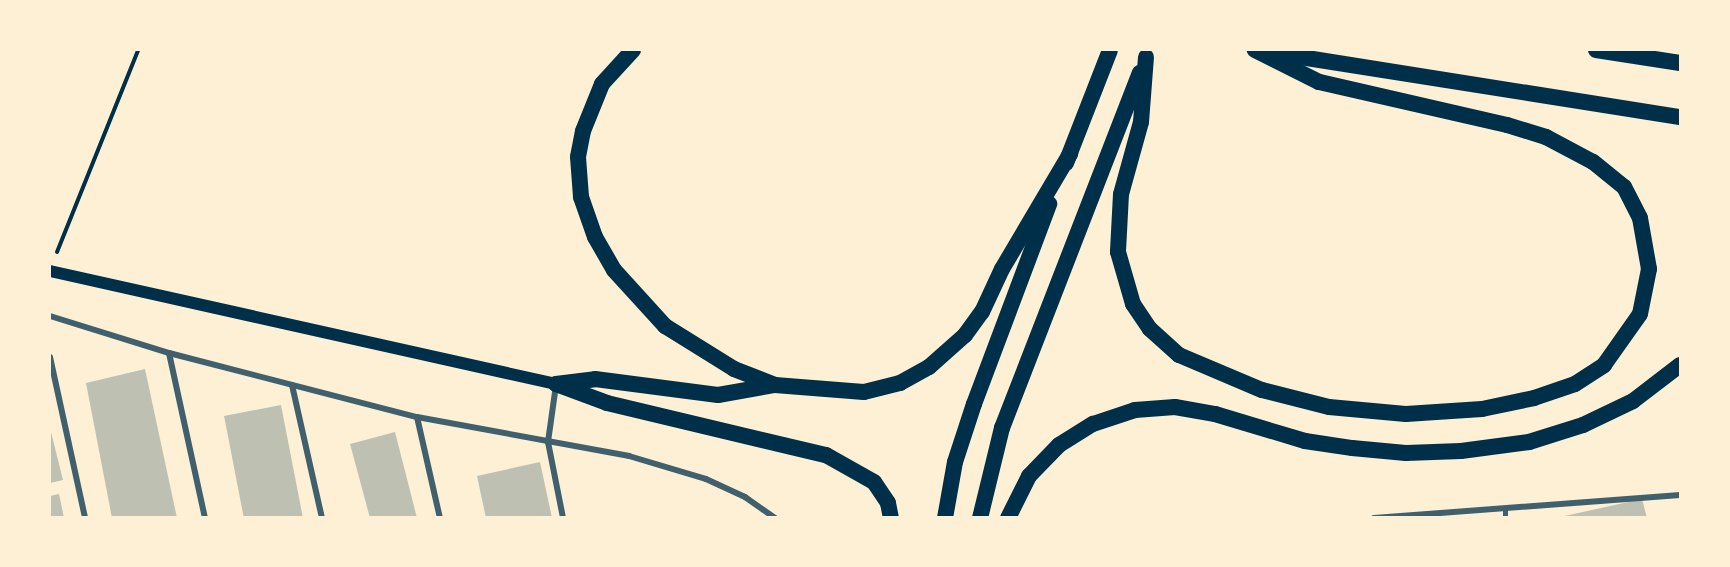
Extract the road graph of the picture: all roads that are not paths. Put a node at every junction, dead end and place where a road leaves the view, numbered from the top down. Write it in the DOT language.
graph roads {
  1 [pos="633,50"];
  2 [pos="1110,50"];
  3 [pos="1254,50"];
  4 [pos="1596,50"];
  5 [pos="1148,53"];
  6 [pos="1680,63"];
  7 [pos="1680,117"];
  8 [pos="1070,154"];
  9 [pos="52,265"];
  10 [pos="50,316"];
  11 [pos="169,352"];
  12 [pos="50,357"];
  13 [pos="1680,365"];
  14 [pos="556,384"];
  15 [pos="292,385"];
  16 [pos="775,385"];
  17 [pos="417,417"];
  18 [pos="548,442"];
  19 [pos="1680,495"];
  20 [pos="1505,509"];
  21 [pos="1444,515"];
  22 [pos="85,518"];
  23 [pos="205,518"];
  24 [pos="322,518"];
  25 [pos="440,518"];
  26 [pos="563,518"];
  27 [pos="775,518"];
  28 [pos="891,518"];
  29 [pos="945,518"];
  30 [pos="980,518"];
  31 [pos="1008,518"];
  32 [pos="1374,518"];
  33 [pos="1505,518"];
  1 -- 16 [label="highway"];
  2 -- 8 [label="highway"];
  3 -- 5 [label="highway"];
  3 -- 7 [label="highway"];
  4 -- 6 [label="highway"];
  5 -- 30 [label="highway"];
  8 -- 16 [label="highway"];
  8 -- 29 [label="highway"];
  9 -- 14 [label="main road"];
  10 -- 11 [label="street"];
  11 -- 15 [label="street"];
  11 -- 23 [label="street"];
  12 -- 22 [label="street"];
  13 -- 31 [label="highway"];
  14 -- 16 [label="highway"];
  14 -- 18 [label="street"];
  14 -- 28 [label="highway"];
  15 -- 17 [label="street"];
  15 -- 24 [label="street"];
  17 -- 18 [label="street"];
  17 -- 25 [label="street"];
  18 -- 26 [label="street"];
  18 -- 27 [label="street"];
  19 -- 20 [label="street"];
  20 -- 21 [label="street"];
  20 -- 33 [label="lane"];
  21 -- 32 [label="street"];
}
